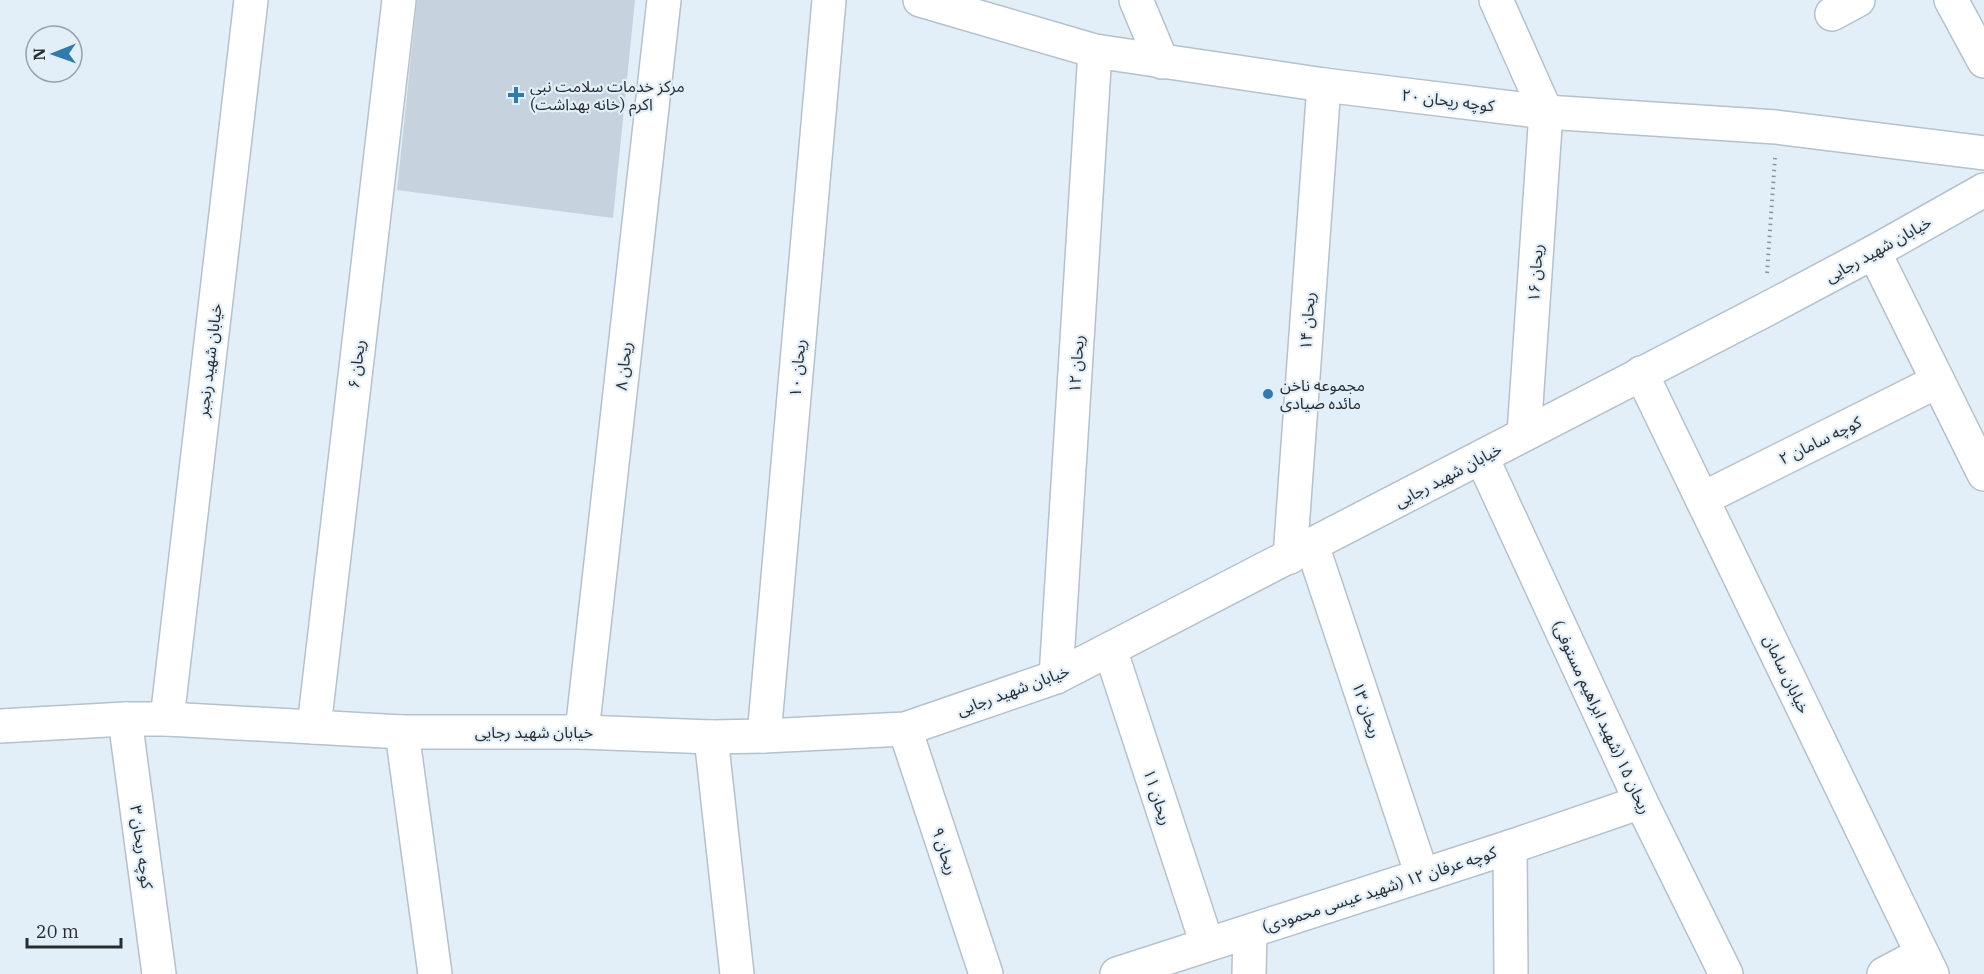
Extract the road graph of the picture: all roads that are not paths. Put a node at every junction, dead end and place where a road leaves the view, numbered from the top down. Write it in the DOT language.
graph roads {
  1 [pos="251,0"];
  2 [pos="399,0"];
  3 [pos="664,0"];
  4 [pos="829,0"];
  5 [pos="920,0"];
  6 [pos="1136,0"];
  7 [pos="1497,0"];
  8 [pos="1951,0"];
  9 [pos="1095,51"];
  10 [pos="1984,61"];
  11 [pos="1162,62"];
  12 [pos="1324,85"];
  13 [pos="1546,112"];
  14 [pos="1984,153"];
  15 [pos="1984,190"];
  16 [pos="1874,252"];
  17 [pos="1641,373"];
  18 [pos="1938,381"];
  19 [pos="1972,419"];
  20 [pos="1524,434"];
  21 [pos="1482,458"];
  22 [pos="1984,474"];
  23 [pos="1702,498"];
  24 [pos="1301,551"];
  25 [pos="1110,649"];
  26 [pos="1056,677"];
  27 [pos="125,719"];
  28 [pos="167,719"];
  29 [pos="0,726"];
  30 [pos="314,727"];
  31 [pos="905,729"];
  32 [pos="402,732"];
  33 [pos="582,732"];
  34 [pos="764,736"];
  35 [pos="711,737"];
  36 [pos="1641,802"];
  37 [pos="1510,847"];
  38 [pos="1422,875"];
  39 [pos="1250,932"];
  40 [pos="1207,944"];
  41 [pos="1927,964"];
  42 [pos="159,974"];
  43 [pos="435,974"];
  44 [pos="737,974"];
  45 [pos="986,974"];
  46 [pos="1117,974"];
  47 [pos="1249,974"];
  48 [pos="1511,974"];
  49 [pos="1726,974"];
  50 [pos="1884,974"];
  1 -- 28 [label="street, خیابان شهید رنجبر"];
  2 -- 30 [label="street, ریحان ۶"];
  3 -- 33 [label="street, ریحان ۸"];
  4 -- 34 [label="street, ریحان ۱۰"];
  5 -- 9 [label="street, کوچه ریحان ۲۰"];
  6 -- 11 [label="street"];
  7 -- 13 [label="street"];
  8 -- 10 [label="street"];
  9 -- 11 [label="street, کوچه ریحان ۲۰"];
  9 -- 26 [label="street, ریحان ۱۲"];
  11 -- 12 [label="street, کوچه ریحان ۲۰"];
  12 -- 13 [label="street, کوچه ریحان ۲۰"];
  12 -- 24 [label="street, ریحان ۱۴"];
  13 -- 14 [label="street, کوچه ریحان ۲۰"];
  13 -- 20 [label="street, ریحان ۱۶"];
  15 -- 16 [label="street, خیابان شهید رجایی"];
  16 -- 17 [label="street, خیابان شهید رجایی"];
  16 -- 18 [label="street"];
  17 -- 20 [label="street, خیابان شهید رجایی"];
  17 -- 23 [label="street, خیابان سامان"];
  18 -- 19 [label="street"];
  18 -- 23 [label="street, کوچه سامان ۲"];
  19 -- 22 [label="street"];
  20 -- 21 [label="street, خیابان شهید رجایی"];
  21 -- 24 [label="street, خیابان شهید رجایی"];
  21 -- 36 [label="street, ریحان ۱۵ (شهید ابراهیم مستوفی)"];
  23 -- 41 [label="street, خیابان سامان"];
  24 -- 25 [label="street, خیابان شهید رجایی"];
  24 -- 38 [label="street, ریحان ۱۳"];
  25 -- 26 [label="street, خیابان شهید رجایی"];
  25 -- 40 [label="street, ریحان ۱۱"];
  26 -- 31 [label="street, خیابان شهید رجایی"];
  27 -- 28 [label="street, خیابان شهید رجایی"];
  27 -- 29 [label="street, خیابان شهید رجایی"];
  27 -- 42 [label="street, کوچه ریحان ۳"];
  28 -- 30 [label="street, خیابان شهید رجایی"];
  30 -- 32 [label="street, خیابان شهید رجایی"];
  31 -- 34 [label="street, خیابان شهید رجایی"];
  31 -- 45 [label="street, ریحان ۹"];
  32 -- 33 [label="street, خیابان شهید رجایی"];
  32 -- 43 [label="street"];
  33 -- 35 [label="street, خیابان شهید رجایی"];
  34 -- 35 [label="street, خیابان شهید رجایی"];
  35 -- 44 [label="street"];
  36 -- 37 [label="street, کوچه عرفان ۱۲ (شهید عیسی محمودی)"];
  36 -- 49 [label="street, ریحان ۱۵ (شهید ابراهیم مستوفی)"];
  37 -- 38 [label="street, کوچه عرفان ۱۲ (شهید عیسی محمودی)"];
  37 -- 48 [label="street"];
  38 -- 39 [label="street, کوچه عرفان ۱۲ (شهید عیسی محمودی)"];
  39 -- 40 [label="street, کوچه عرفان ۱۲ (شهید عیسی محمودی)"];
  39 -- 47 [label="street"];
  40 -- 46 [label="street, کوچه عرفان ۱۲ (شهید عیسی محمودی)"];
  41 -- 50 [label="street"];
}
